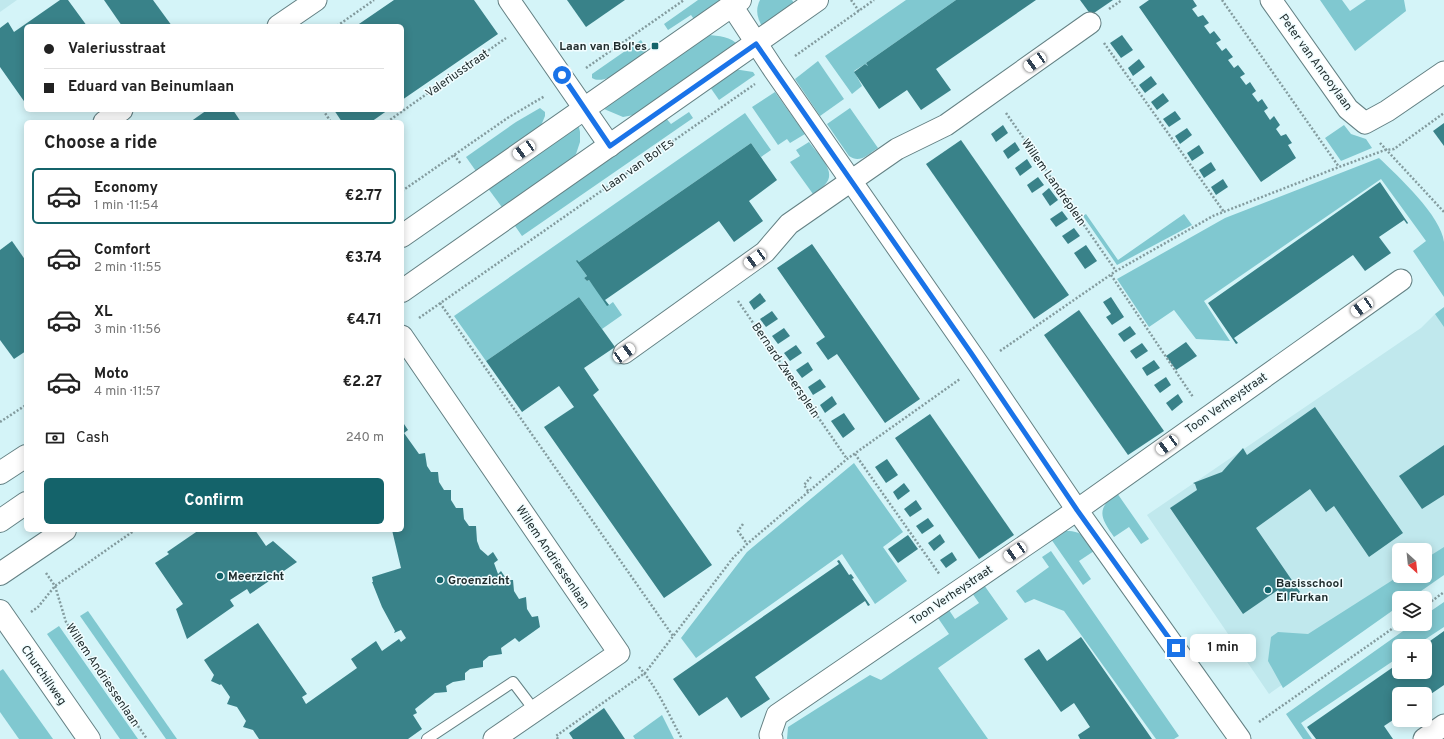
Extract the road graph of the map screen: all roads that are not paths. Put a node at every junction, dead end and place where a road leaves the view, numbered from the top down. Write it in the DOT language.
graph roads {
  1 [pos="316,0"];
  2 [pos="510,0"];
  3 [pos="817,0"];
  4 [pos="1271,0"];
  5 [pos="736,3"];
  6 [pos="1090,23"];
  7 [pos="281,24"];
  8 [pos="756,44"];
  9 [pos="1444,72"];
  10 [pos="585,109"];
  11 [pos="119,112"];
  12 [pos="107,120"];
  13 [pos="610,146"];
  14 [pos="851,180"];
  15 [pos="404,235"];
  16 [pos="1401,280"];
  17 [pos="404,290"];
  18 [pos="404,339"];
  19 [pos="624,353"];
  20 [pos="24,457"];
  21 [pos="0,473"];
  22 [pos="24,504"];
  23 [pos="1077,510"];
  24 [pos="0,521"];
  25 [pos="62,532"];
  26 [pos="0,574"];
  27 [pos="0,611"];
  28 [pos="535,712"];
  29 [pos="1240,738"];
  30 [pos="88,739"];
  31 [pos="427,739"];
  32 [pos="494,739"];
  33 [pos="772,739"];
  1 -- 7 [label="street"];
  2 -- 10 [label="street"];
  3 -- 8 [label="street"];
  4 -- 9 [label="street, Peter van Anrooylaan"];
  5 -- 8 [label="street"];
  5 -- 10 [label="street"];
  6 -- 14 [label="street"];
  8 -- 13 [label="street"];
  8 -- 14 [label="street"];
  10 -- 13 [label="street"];
  10 -- 15 [label="street"];
  11 -- 12 [label="street"];
  13 -- 17 [label="street"];
  14 -- 19 [label="street"];
  14 -- 23 [label="street"];
  16 -- 23 [label="street, Toon Verheystraat"];
  18 -- 28 [label="street, Willem Andriessenlaan"];
  20 -- 21 [label="street"];
  22 -- 24 [label="street"];
  23 -- 29 [label="street"];
  23 -- 33 [label="street, Toon Verheystraat"];
  25 -- 26 [label="street"];
  27 -- 30 [label="street, Churchillweg"];
  28 -- 31 [label="lane"];
  28 -- 32 [label="street"];
}
